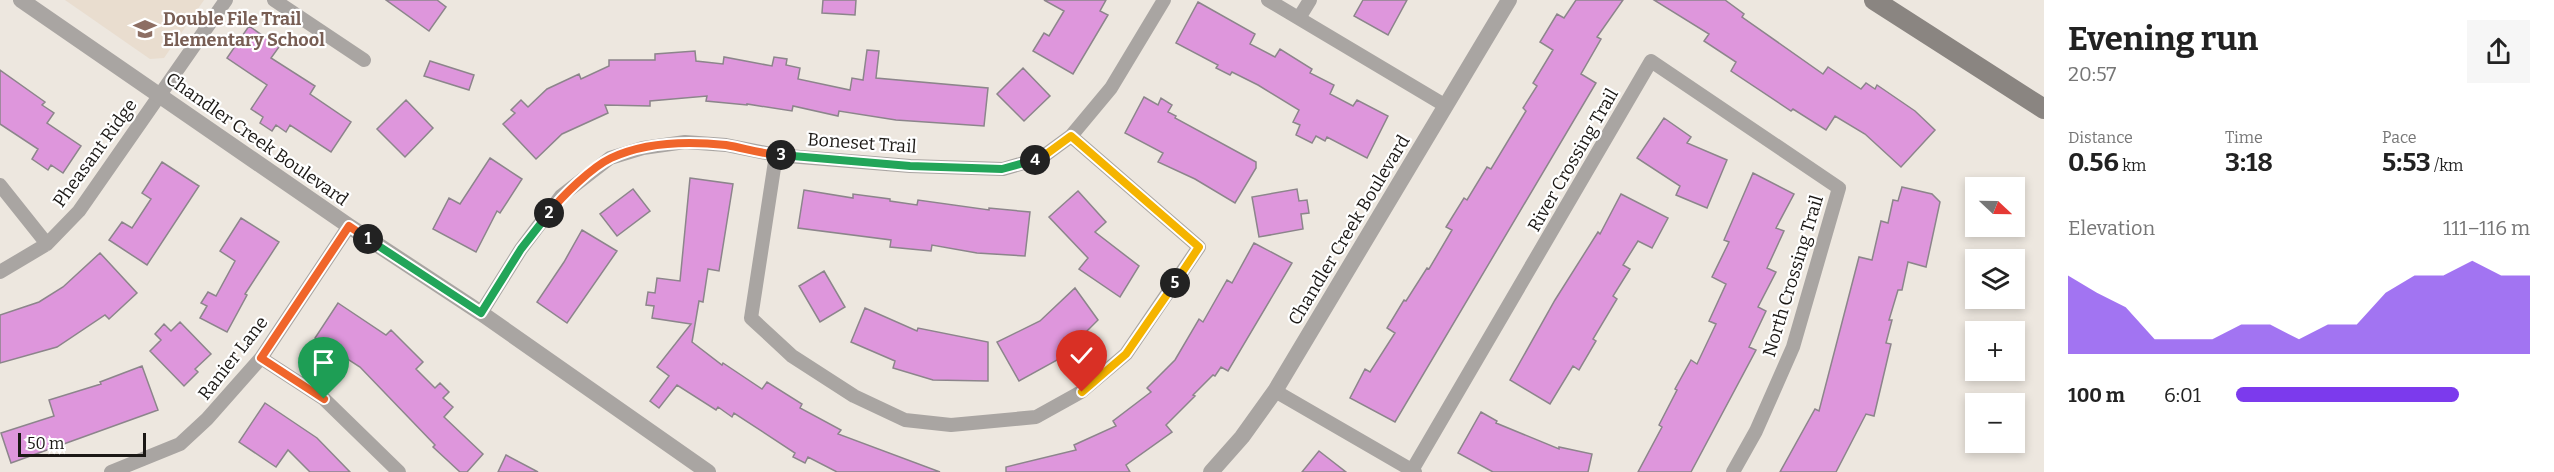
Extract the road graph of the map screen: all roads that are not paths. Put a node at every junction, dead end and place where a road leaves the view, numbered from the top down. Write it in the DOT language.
graph roads {
  1 [pos="21,0"];
  2 [pos="226,0"];
  3 [pos="274,0"];
  4 [pos="1164,0"];
  5 [pos="1268,0"];
  6 [pos="1310,0"];
  7 [pos="1509,0"];
  8 [pos="1874,0"];
  9 [pos="1299,18"];
  10 [pos="364,60"];
  11 [pos="159,94"];
  12 [pos="1446,106"];
  13 [pos="2044,110"];
  14 [pos="1071,136"];
  15 [pos="776,155"];
  16 [pos="0,185"];
  17 [pos="1839,188"];
  18 [pos="349,226"];
  19 [pos="47,244"];
  20 [pos="0,272"];
  21 [pos="481,313"];
  22 [pos="261,358"];
  23 [pos="1275,391"];
  24 [pos="111,472"];
  25 [pos="399,472"];
  26 [pos="708,472"];
  27 [pos="1211,472"];
  28 [pos="1412,472"];
  29 [pos="1733,472"];
  1 -- 11 [label="street, Chandler Creek Boulevard"];
  2 -- 11 [label="street, Pheasant Ridge"];
  3 -- 10 [label="street"];
  4 -- 14 [label="street, Boneset Trail"];
  5 -- 9 [label="street"];
  6 -- 9 [label="street"];
  7 -- 12 [label="street, Chandler Creek Boulevard"];
  8 -- 13 [label="main road"];
  9 -- 12 [label="street"];
  11 -- 18 [label="street, Chandler Creek Boulevard"];
  11 -- 19 [label="street, Pheasant Ridge"];
  12 -- 23 [label="street, Chandler Creek Boulevard"];
  14 -- 15 [label="street, Boneset Trail"];
  14 -- 15 [label="street"];
  15 -- 21 [label="street, Boneset Trail"];
  16 -- 19 [label="street"];
  17 -- 28 [label="street, River Crossing Trail"];
  17 -- 29 [label="street, North Crossing Trail"];
  18 -- 21 [label="street, Chandler Creek Boulevard"];
  18 -- 22 [label="street, Ranier Lane"];
  19 -- 20 [label="street, Pheasant Ridge"];
  21 -- 26 [label="street, Chandler Creek Boulevard"];
  22 -- 24 [label="street, Ranier Lane"];
  22 -- 25 [label="street"];
  23 -- 27 [label="street, Chandler Creek Boulevard"];
  23 -- 28 [label="street"];
}
